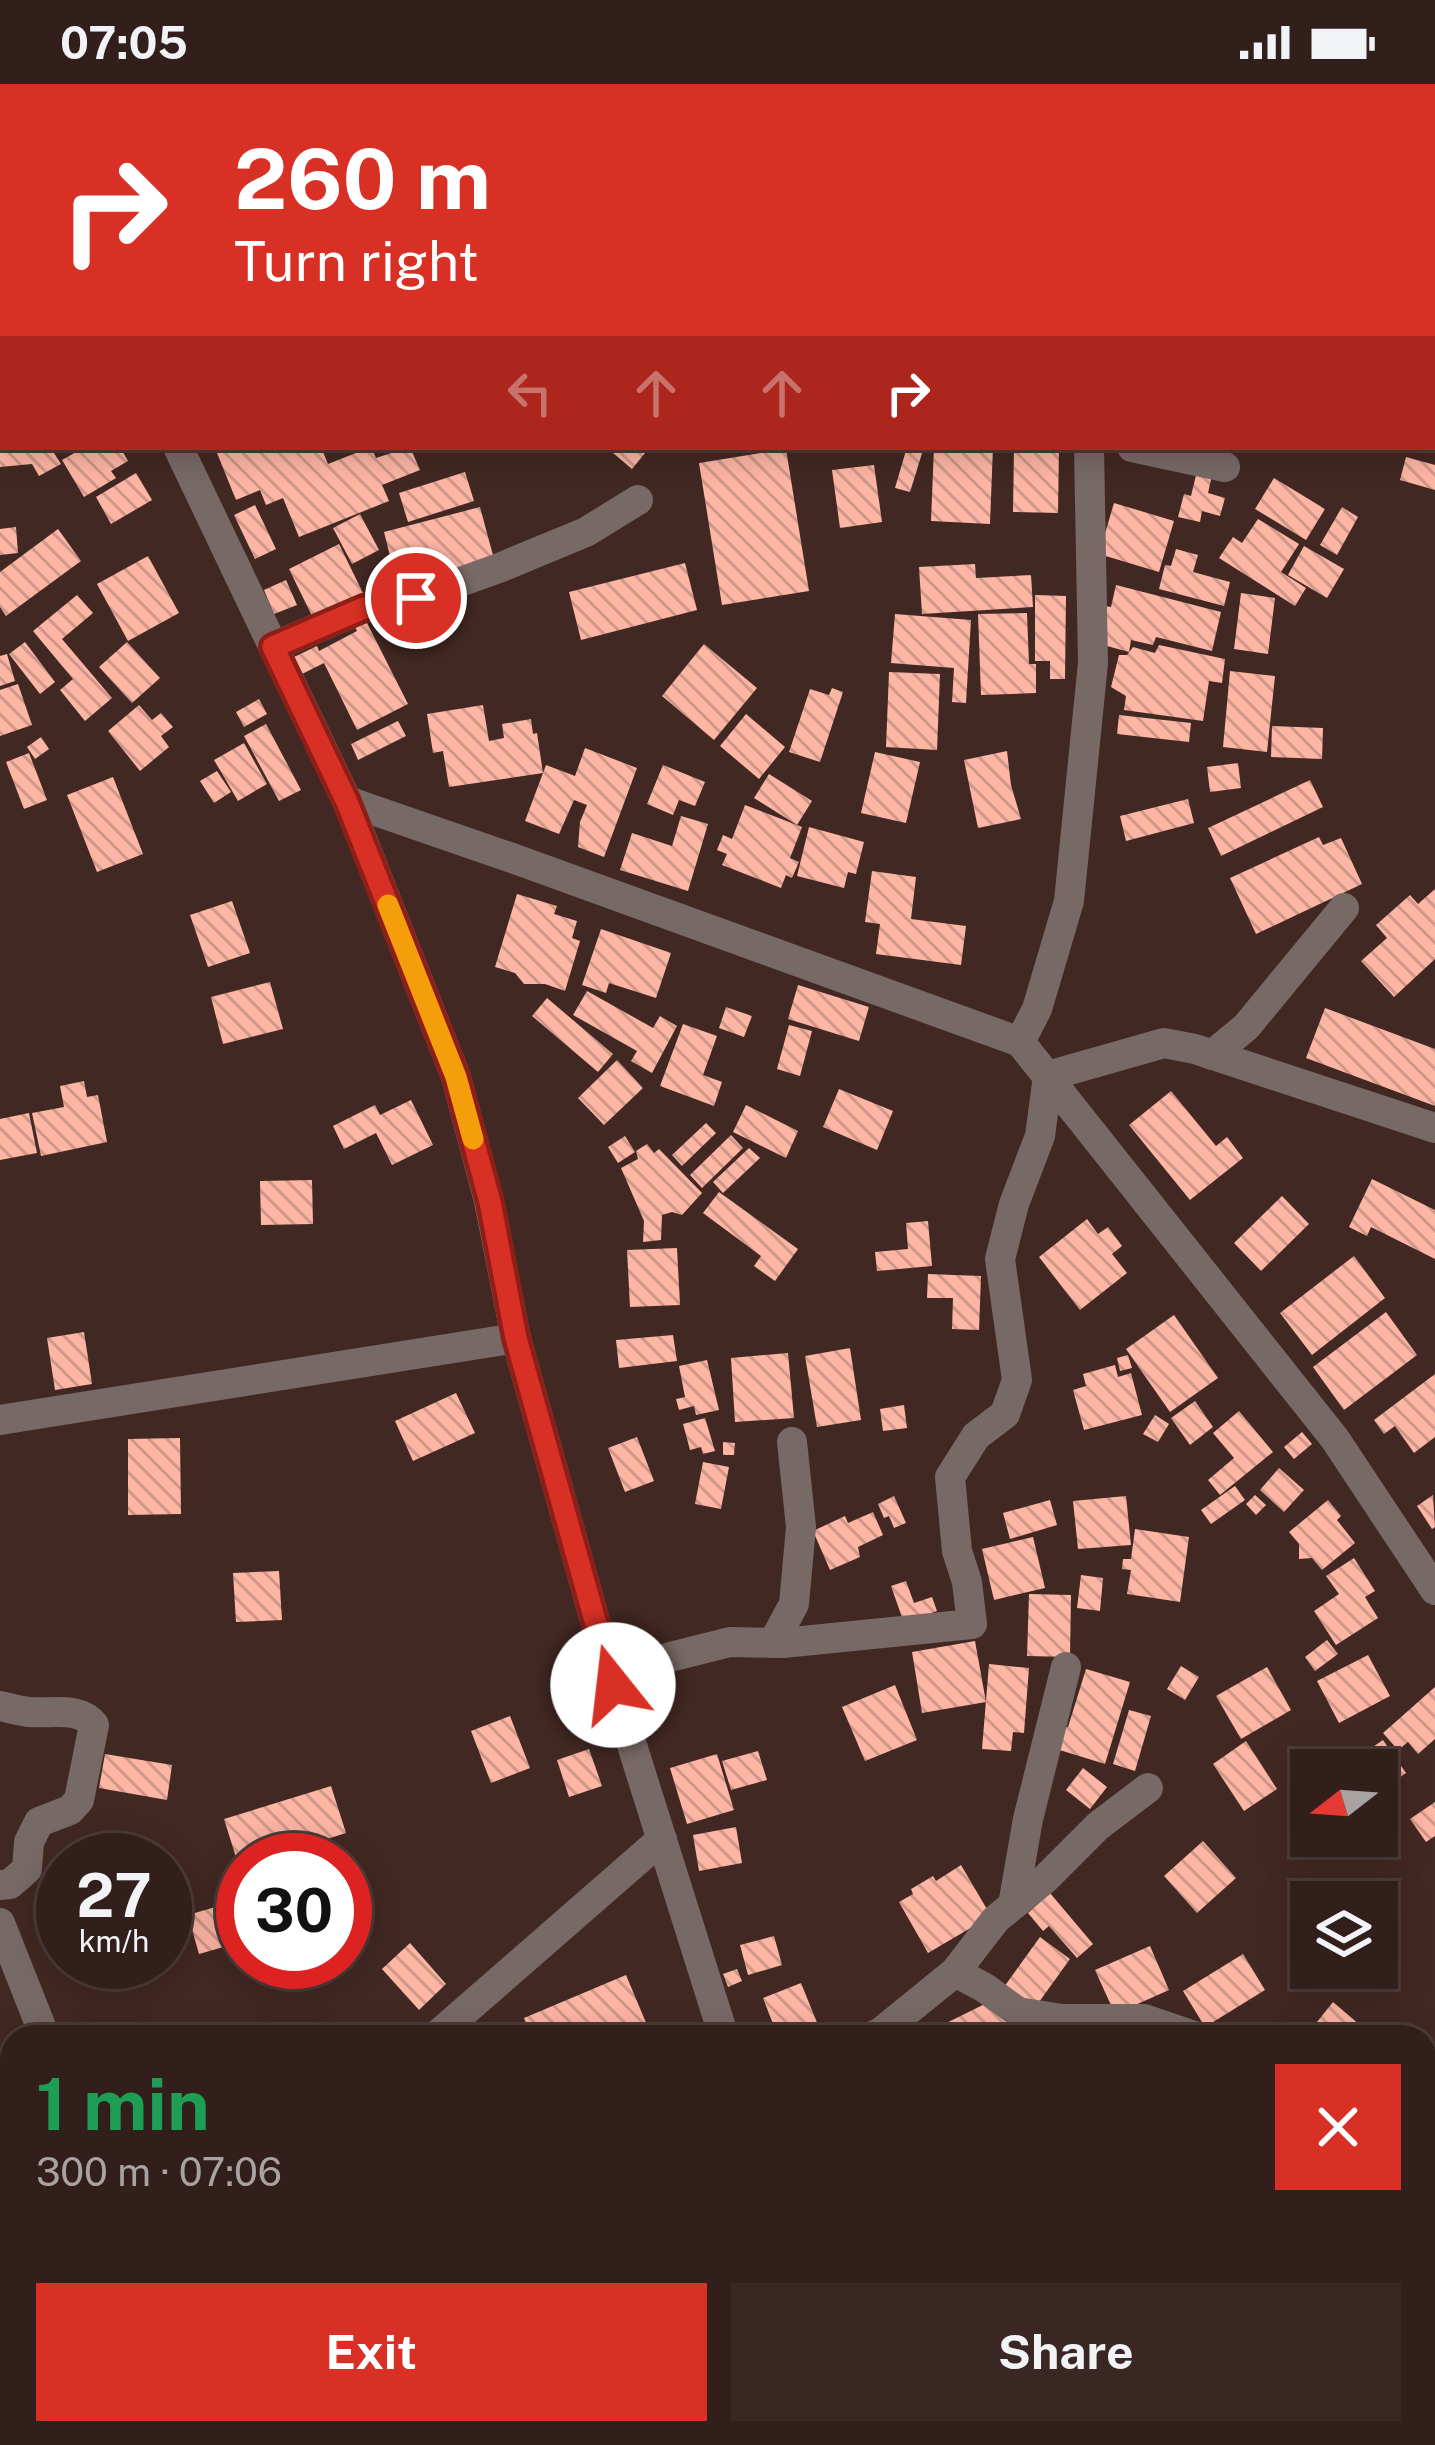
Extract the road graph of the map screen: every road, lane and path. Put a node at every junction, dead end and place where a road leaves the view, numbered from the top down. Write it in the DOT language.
graph roads {
  1 [pos="768,84"];
  2 [pos="778,84"];
  3 [pos="179,450"];
  4 [pos="1089,450"];
  5 [pos="1146,450"];
  6 [pos="1226,467"];
  7 [pos="638,500"];
  8 [pos="273,647"];
  9 [pos="347,802"];
  10 [pos="1344,908"];
  11 [pos="1020,1042"];
  12 [pos="1212,1054"];
  13 [pos="1048,1076"];
  14 [pos="1435,1128"];
  15 [pos="516,1338"];
  16 [pos="0,1420"];
  17 [pos="792,1442"];
  18 [pos="1435,1590"];
  19 [pos="773,1643"];
  20 [pos="1066,1667"];
  21 [pos="613,1685"];
  22 [pos="0,1706"];
  23 [pos="1148,1788"];
  24 [pos="662,1839"];
  25 [pos="0,1885"];
  26 [pos="1013,1905"];
  27 [pos="0,1923"];
  28 [pos="955,1972"];
  29 [pos="39,2025"];
  30 [pos="449,2025"];
  31 [pos="720,2025"];
  32 [pos="890,2025"];
  33 [pos="1162,2025"];
  1 -- 2 [label="street"];
  3 -- 8 [label="street"];
  4 -- 11 [label="street"];
  5 -- 6 [label="street"];
  7 -- 8 [label="street"];
  8 -- 9 [label="street"];
  9 -- 11 [label="street"];
  9 -- 15 [label="street"];
  10 -- 12 [label="street"];
  11 -- 13 [label="street"];
  12 -- 13 [label="street"];
  12 -- 14 [label="street"];
  13 -- 18 [label="street"];
  13 -- 19 [label="street"];
  15 -- 16 [label="street"];
  15 -- 21 [label="street"];
  17 -- 19 [label="street"];
  19 -- 21 [label="street"];
  20 -- 26 [label="street"];
  21 -- 24 [label="street"];
  22 -- 25 [label="street"];
  23 -- 26 [label="street"];
  24 -- 30 [label="street"];
  24 -- 31 [label="street"];
  26 -- 28 [label="street"];
  27 -- 29 [label="street"];
  28 -- 32 [label="street"];
  28 -- 33 [label="street"];
}
